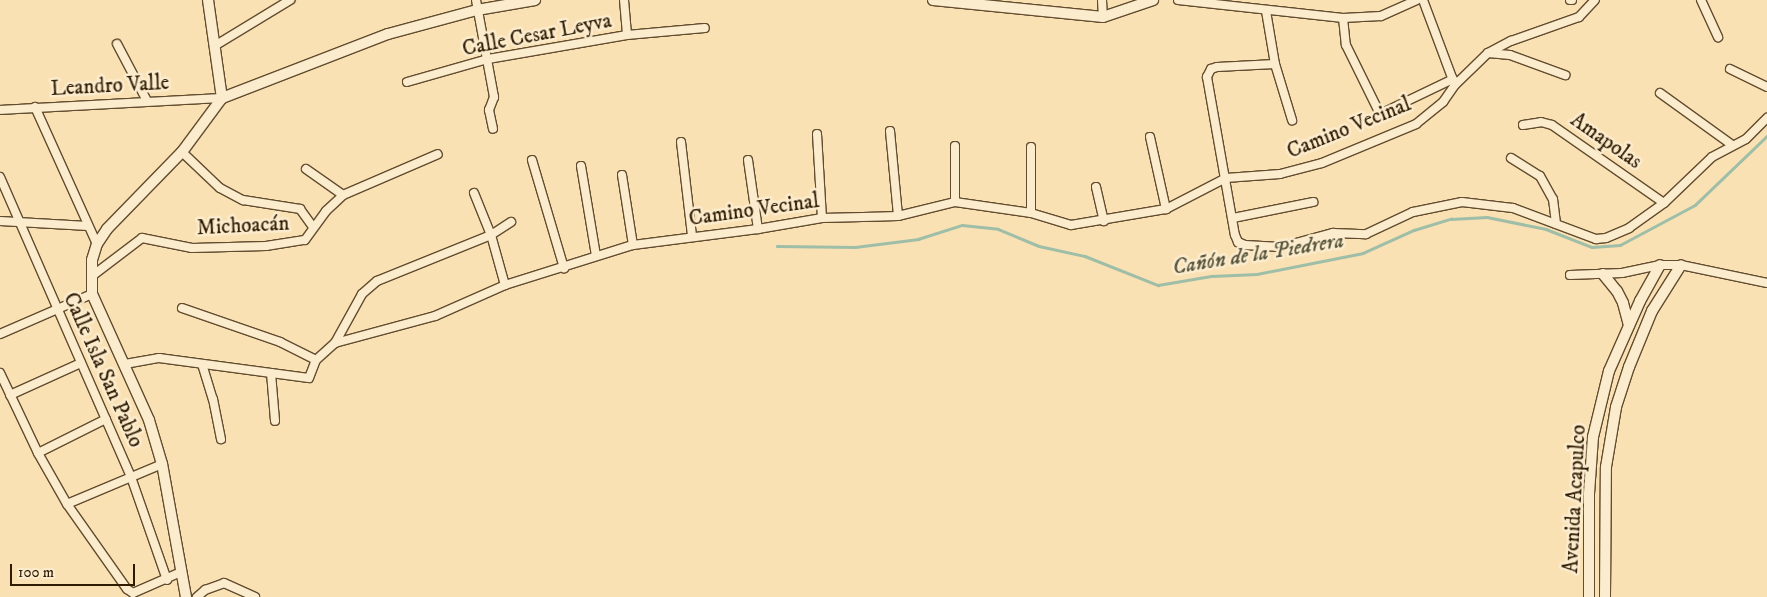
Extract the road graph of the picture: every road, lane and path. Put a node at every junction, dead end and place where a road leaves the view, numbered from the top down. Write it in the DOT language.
graph roads {
  1 [pos="208,0"];
  2 [pos="290,0"];
  3 [pos="535,0"];
  4 [pos="624,0"];
  5 [pos="935,0"];
  6 [pos="1102,0"];
  7 [pos="1153,0"];
  8 [pos="1178,0"];
  9 [pos="1417,0"];
  10 [pos="1423,0"];
  11 [pos="1595,0"];
  12 [pos="1701,0"];
  13 [pos="477,5"];
  14 [pos="1266,10"];
  15 [pos="1103,17"];
  16 [pos="1343,18"];
  17 [pos="705,28"];
  18 [pos="627,35"];
  19 [pos="1718,37"];
  20 [pos="117,44"];
  21 [pos="216,45"];
  22 [pos="1488,53"];
  23 [pos="488,59"];
  24 [pos="1275,64"];
  25 [pos="1730,69"];
  26 [pos="1565,75"];
  27 [pos="407,82"];
  28 [pos="1454,82"];
  29 [pos="1767,88"];
  30 [pos="1660,93"];
  31 [pos="222,98"];
  32 [pos="147,101"];
  33 [pos="35,107"];
  34 [pos="0,110"];
  35 [pos="1767,118"];
  36 [pos="1292,120"];
  37 [pos="1523,125"];
  38 [pos="493,129"];
  39 [pos="890,131"];
  40 [pos="817,134"];
  41 [pos="1150,137"];
  42 [pos="681,142"];
  43 [pos="1732,145"];
  44 [pos="955,146"];
  45 [pos="1031,147"];
  46 [pos="182,152"];
  47 [pos="438,154"];
  48 [pos="1511,158"];
  49 [pos="532,160"];
  50 [pos="748,160"];
  51 [pos="581,166"];
  52 [pos="306,169"];
  53 [pos="622,174"];
  54 [pos="0,177"];
  55 [pos="1226,178"];
  56 [pos="1096,187"];
  57 [pos="474,193"];
  58 [pos="343,196"];
  59 [pos="955,202"];
  60 [pos="1313,202"];
  61 [pos="1664,203"];
  62 [pos="1166,209"];
  63 [pos="1031,213"];
  64 [pos="898,216"];
  65 [pos="822,218"];
  66 [pos="1233,218"];
  67 [pos="0,221"];
  68 [pos="1104,221"];
  69 [pos="511,222"];
  70 [pos="20,224"];
  71 [pos="1556,224"];
  72 [pos="88,226"];
  73 [pos="313,227"];
  74 [pos="758,229"];
  75 [pos="492,235"];
  76 [pos="692,236"];
  77 [pos="97,244"];
  78 [pos="633,245"];
  79 [pos="596,256"];
  80 [pos="1681,265"];
  81 [pos="1660,266"];
  82 [pos="564,268"];
  83 [pos="1602,274"];
  84 [pos="1570,275"];
  85 [pos="92,276"];
  86 [pos="1767,283"];
  87 [pos="506,285"];
  88 [pos="92,294"];
  89 [pos="182,308"];
  90 [pos="56,309"];
  91 [pos="1629,326"];
  92 [pos="0,334"];
  93 [pos="335,343"];
  94 [pos="316,360"];
  95 [pos="81,363"];
  96 [pos="125,364"];
  97 [pos="202,364"];
  98 [pos="0,373"];
  99 [pos="271,373"];
  100 [pos="10,395"];
  101 [pos="106,419"];
  102 [pos="275,421"];
  103 [pos="221,439"];
  104 [pos="38,453"];
  105 [pos="162,464"];
  106 [pos="131,477"];
  107 [pos="67,504"];
  108 [pos="181,572"];
  109 [pos="167,580"];
  110 [pos="186,597"];
  111 [pos="197,597"];
  112 [pos="256,597"];
  113 [pos="1589,597"];
  114 [pos="1605,597"];
  1 -- 21 [label="main road"];
  2 -- 21 [label="street"];
  3 -- 13 [label="main road"];
  4 -- 18 [label="street"];
  5 -- 15 [label="main road"];
  6 -- 15 [label="street"];
  7 -- 15 [label="main road"];
  8 -- 14 [label="street"];
  9 -- 16 [label="street"];
  10 -- 28 [label="street"];
  11 -- 22 [label="street, Camino Vecinal"];
  12 -- 19 [label="street"];
  13 -- 23 [label="street"];
  13 -- 31 [label="main road"];
  14 -- 16 [label="street"];
  14 -- 24 [label="street"];
  16 -- 28 [label="street"];
  17 -- 18 [label="street, Calle Cesar Leyva"];
  18 -- 23 [label="street, Calle Cesar Leyva"];
  20 -- 32 [label="street"];
  21 -- 31 [label="main road"];
  22 -- 26 [label="street"];
  22 -- 28 [label="street, Camino Vecinal"];
  23 -- 27 [label="street, Calle Cesar Leyva"];
  23 -- 38 [label="street"];
  24 -- 36 [label="street"];
  24 -- 55 [label="street"];
  25 -- 29 [label="street"];
  28 -- 55 [label="street, Camino Vecinal"];
  30 -- 43 [label="street"];
  31 -- 32 [label="street, Leandro Valle"];
  31 -- 46 [label="main road"];
  32 -- 33 [label="street, Leandro Valle"];
  33 -- 34 [label="street, Leandro Valle"];
  33 -- 72 [label="street"];
  35 -- 43 [label="street"];
  37 -- 61 [label="street, Amapolas"];
  39 -- 64 [label="street"];
  40 -- 65 [label="street"];
  41 -- 62 [label="street"];
  42 -- 76 [label="street"];
  43 -- 61 [label="street"];
  44 -- 59 [label="street"];
  45 -- 63 [label="street"];
  46 -- 73 [label="street"];
  46 -- 77 [label="main road"];
  47 -- 58 [label="street"];
  48 -- 71 [label="street"];
  49 -- 82 [label="street"];
  50 -- 74 [label="street"];
  51 -- 79 [label="street"];
  52 -- 58 [label="street"];
  53 -- 78 [label="street"];
  54 -- 70 [label="street, Calle Isla San Pablo"];
  55 -- 62 [label="street, Camino Vecinal"];
  55 -- 66 [label="street"];
  56 -- 68 [label="street"];
  57 -- 75 [label="street"];
  58 -- 73 [label="street, Michoacán"];
  59 -- 63 [label="street, Camino Vecinal"];
  59 -- 64 [label="street, Camino Vecinal"];
  60 -- 66 [label="street"];
  61 -- 71 [label="street"];
  62 -- 68 [label="street, Camino Vecinal"];
  63 -- 68 [label="street, Camino Vecinal"];
  64 -- 65 [label="street, Camino Vecinal"];
  65 -- 74 [label="street, Camino Vecinal"];
  66 -- 71 [label="street"];
  67 -- 70 [label="street"];
  69 -- 75 [label="street"];
  70 -- 72 [label="street"];
  70 -- 90 [label="street, Calle Isla San Pablo"];
  72 -- 77 [label="street"];
  73 -- 85 [label="street, Michoacán"];
  74 -- 76 [label="street, Camino Vecinal"];
  75 -- 87 [label="street"];
  75 -- 93 [label="street"];
  76 -- 78 [label="street, Camino Vecinal"];
  77 -- 85 [label="main road"];
  78 -- 79 [label="street, Camino Vecinal"];
  79 -- 82 [label="street, Camino Vecinal"];
  80 -- 81 [label="street"];
  80 -- 86 [label="street"];
  80 -- 114 [label="main road, Avenida Acapulco"];
  81 -- 83 [label="street"];
  81 -- 91 [label="main road, Avenida Acapulco"];
  82 -- 87 [label="street, Camino Vecinal"];
  83 -- 84 [label="street"];
  83 -- 91 [label="main road"];
  85 -- 88 [label="main road"];
  87 -- 93 [label="street, Camino Vecinal"];
  88 -- 90 [label="street"];
  88 -- 96 [label="main road"];
  89 -- 94 [label="street"];
  90 -- 92 [label="street"];
  90 -- 95 [label="street, Calle Isla San Pablo"];
  91 -- 113 [label="main road, Avenida Acapulco"];
  93 -- 94 [label="street, Camino Vecinal"];
  94 -- 99 [label="street, Camino Vecinal"];
  95 -- 100 [label="street"];
  95 -- 101 [label="street, Calle Isla San Pablo"];
  96 -- 97 [label="street"];
  96 -- 105 [label="main road"];
  97 -- 99 [label="street"];
  97 -- 103 [label="street"];
  98 -- 100 [label="street"];
  99 -- 102 [label="street"];
  100 -- 104 [label="street"];
  101 -- 104 [label="street"];
  101 -- 106 [label="street, Calle Isla San Pablo"];
  104 -- 107 [label="street"];
  105 -- 106 [label="street"];
  105 -- 108 [label="main road"];
  106 -- 107 [label="street"];
  106 -- 109 [label="street, Calle Isla San Pablo"];
  107 -- 109 [label="street"];
  108 -- 109 [label="street"];
  108 -- 110 [label="main road"];
  111 -- 112 [label="street"];
}
